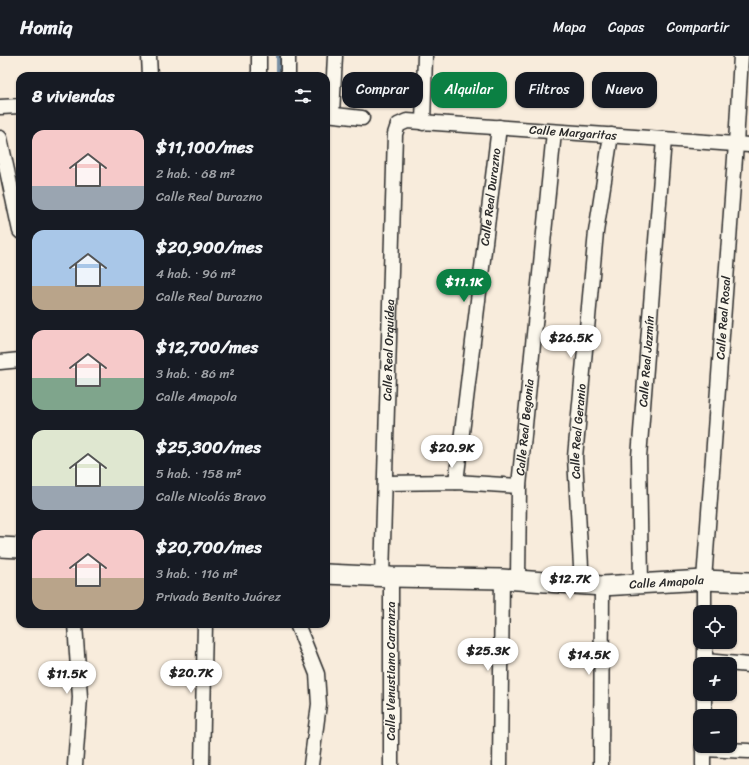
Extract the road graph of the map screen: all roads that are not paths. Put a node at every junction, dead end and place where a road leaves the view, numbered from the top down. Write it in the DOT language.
graph roads {
  1 [pos="149,56"];
  2 [pos="259,56"];
  3 [pos="288,56"];
  4 [pos="334,56"];
  5 [pos="426,56"];
  6 [pos="741,56"];
  7 [pos="150,72"];
  8 [pos="258,72"];
  9 [pos="288,72"];
  10 [pos="330,102"];
  11 [pos="0,106"];
  12 [pos="16,106"];
  13 [pos="330,114"];
  14 [pos="362,118"];
  15 [pos="423,123"];
  16 [pos="398,125"];
  17 [pos="498,127"];
  18 [pos="554,132"];
  19 [pos="611,135"];
  20 [pos="0,138"];
  21 [pos="664,139"];
  22 [pos="742,144"];
  23 [pos="16,212"];
  24 [pos="16,360"];
  25 [pos="0,362"];
  26 [pos="456,482"];
  27 [pos="385,483"];
  28 [pos="519,486"];
  29 [pos="0,547"];
  30 [pos="16,548"];
  31 [pos="330,574"];
  32 [pos="387,577"];
  33 [pos="510,580"];
  34 [pos="704,580"];
  35 [pos="749,582"];
  36 [pos="641,583"];
  37 [pos="582,585"];
  38 [pos="602,586"];
  39 [pos="704,605"];
  40 [pos="75,628"];
  41 [pos="205,628"];
  42 [pos="299,628"];
  43 [pos="737,664"];
  44 [pos="749,665"];
  45 [pos="737,750"];
  46 [pos="749,751"];
  47 [pos="703,753"];
  48 [pos="75,765"];
  49 [pos="202,765"];
  50 [pos="311,765"];
  51 [pos="391,765"];
  52 [pos="500,765"];
  53 [pos="601,765"];
  54 [pos="703,765"];
  1 -- 7 [label="street"];
  2 -- 8 [label="street"];
  3 -- 9 [label="street"];
  4 -- 10 [label="street"];
  5 -- 15 [label="street"];
  6 -- 22 [label="street, Calle Real Rosal"];
  11 -- 12 [label="street"];
  13 -- 14 [label="street"];
  15 -- 16 [label="street, Calle Margaritas"];
  15 -- 17 [label="street, Calle Margaritas"];
  16 -- 27 [label="street, Calle Real Orquídea"];
  17 -- 18 [label="street, Calle Margaritas"];
  17 -- 26 [label="street, Calle Real Durazno"];
  18 -- 19 [label="street, Calle Margaritas"];
  18 -- 28 [label="street, Calle Real Begonia"];
  19 -- 21 [label="street, Calle Margaritas"];
  19 -- 37 [label="street, Calle Real Geranio"];
  20 -- 23 [label="street"];
  21 -- 22 [label="street, Calle Margaritas"];
  21 -- 36 [label="street, Calle Real Jazmín"];
  22 -- 34 [label="street, Calle Real Rosal"];
  24 -- 25 [label="street"];
  26 -- 27 [label="street"];
  26 -- 28 [label="street"];
  27 -- 32 [label="street, Calle Real Orquídea"];
  28 -- 33 [label="street, Calle Real Begonia"];
  29 -- 30 [label="street"];
  31 -- 32 [label="street, Calle Amapola"];
  32 -- 33 [label="street, Calle Amapola"];
  32 -- 51 [label="street, Calle Venustiano Carranza"];
  33 -- 37 [label="street, Calle Amapola"];
  33 -- 52 [label="street, Calle Real Begonia"];
  34 -- 35 [label="street, Calle Amapola"];
  34 -- 36 [label="street, Calle Amapola"];
  34 -- 39 [label="street, Calle Real Rosal"];
  36 -- 38 [label="street, Calle Amapola"];
  37 -- 38 [label="street, Calle Amapola"];
  38 -- 53 [label="street"];
  40 -- 48 [label="street"];
  41 -- 49 [label="street"];
  42 -- 50 [label="street"];
  43 -- 44 [label="street"];
  45 -- 46 [label="street"];
  47 -- 54 [label="street"];
}
